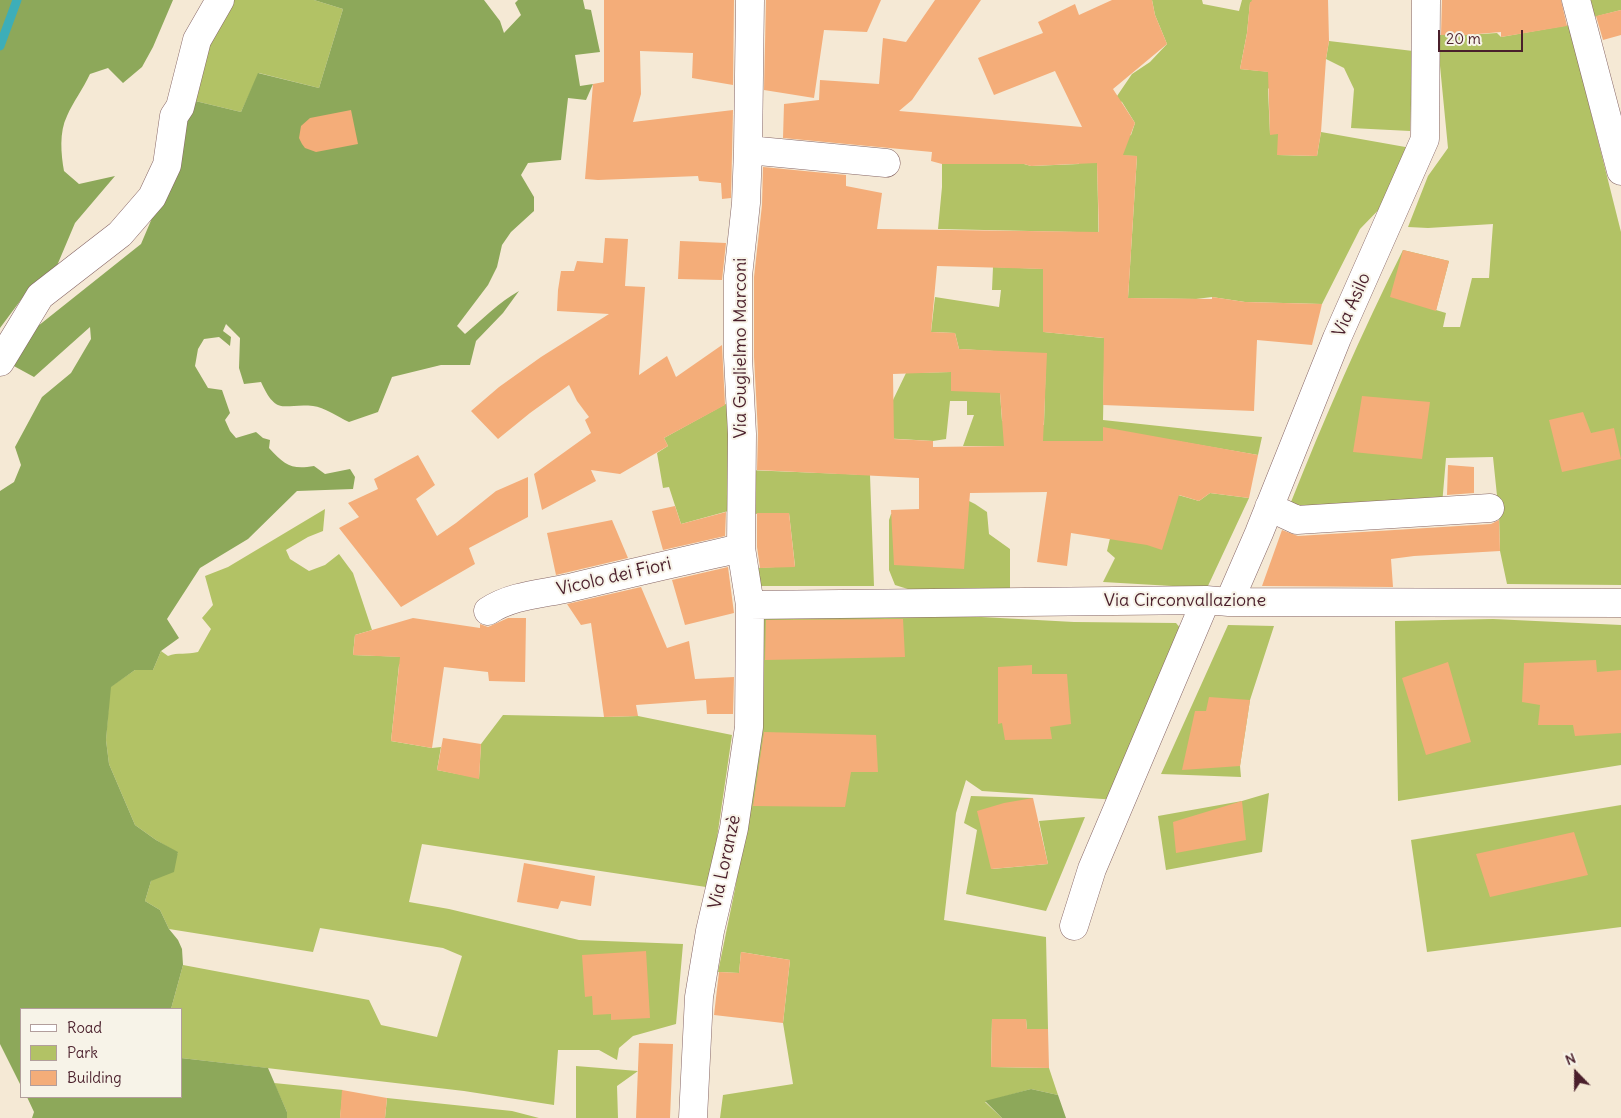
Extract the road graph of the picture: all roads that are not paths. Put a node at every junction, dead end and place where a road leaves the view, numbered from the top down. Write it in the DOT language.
graph roads {
  1 [pos="220,0"];
  2 [pos="750,0"];
  3 [pos="1426,0"];
  4 [pos="1576,0"];
  5 [pos="748,150"];
  6 [pos="886,162"];
  7 [pos="1621,171"];
  8 [pos="0,362"];
  9 [pos="1269,508"];
  10 [pos="1490,508"];
  11 [pos="741,548"];
  12 [pos="1217,601"];
  13 [pos="1621,603"];
  14 [pos="750,605"];
  15 [pos="488,611"];
  16 [pos="1074,926"];
  17 [pos="694,1118"];
  1 -- 8 [label="street"];
  2 -- 5 [label="street, Via Guglielmo Marconi"];
  3 -- 9 [label="street, Via Asilo"];
  4 -- 7 [label="street"];
  5 -- 6 [label="street"];
  5 -- 11 [label="street, Via Guglielmo Marconi"];
  9 -- 10 [label="street"];
  9 -- 12 [label="street, Via Asilo"];
  11 -- 14 [label="street, Via Guglielmo Marconi"];
  11 -- 15 [label="street, Vicolo dei Fiori"];
  12 -- 13 [label="street, Via Circonvallazione"];
  12 -- 14 [label="street, Via Circonvallazione"];
  12 -- 16 [label="street, Via Asilo"];
  14 -- 17 [label="street, Via Loranzè"];
}
